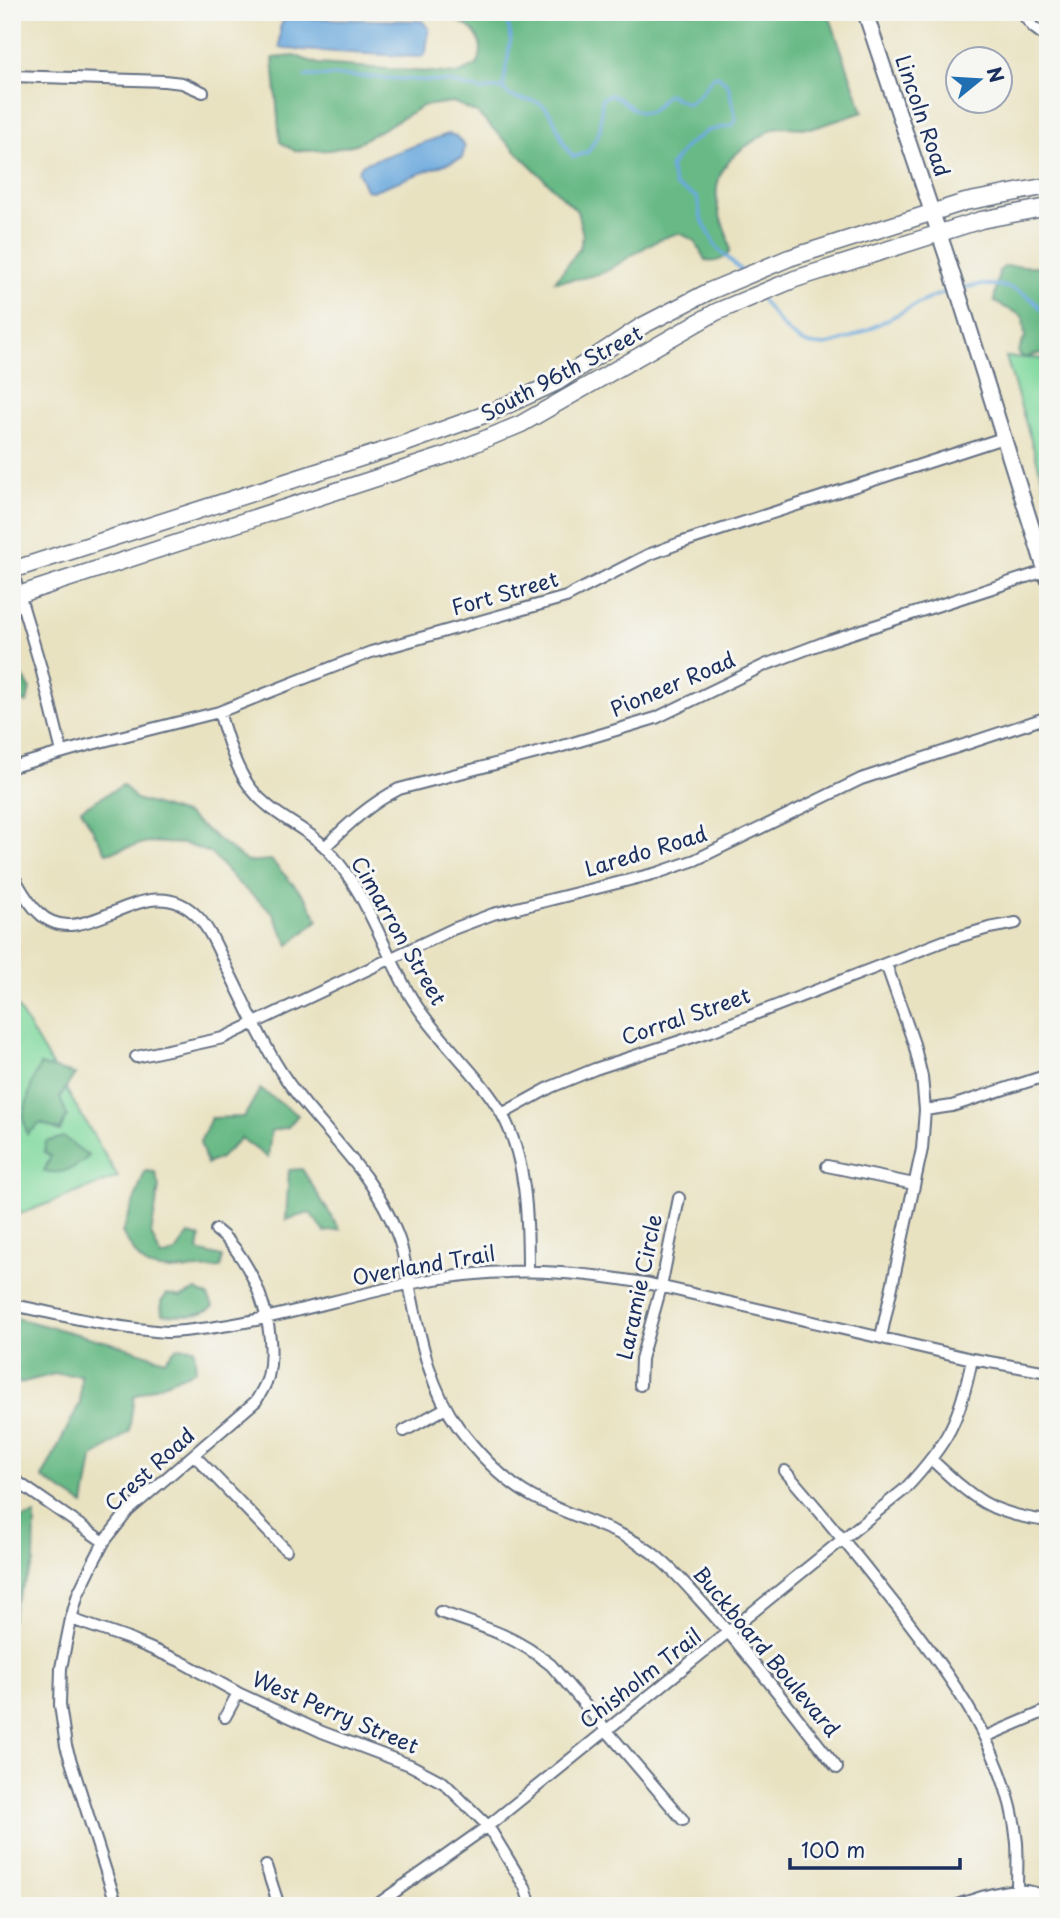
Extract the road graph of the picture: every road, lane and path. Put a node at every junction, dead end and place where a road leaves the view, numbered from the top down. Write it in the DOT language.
graph roads {
  1 [pos="865,12"];
  2 [pos="1021,12"];
  3 [pos="1045,37"];
  4 [pos="12,76"];
  5 [pos="203,92"];
  6 [pos="1048,186"];
  7 [pos="1048,207"];
  8 [pos="932,213"];
  9 [pos="939,233"];
  10 [pos="1003,438"];
  11 [pos="12,570"];
  12 [pos="1047,573"];
  13 [pos="16,595"];
  14 [pos="219,712"];
  15 [pos="1048,717"];
  16 [pos="62,752"];
  17 [pos="12,767"];
  18 [pos="326,847"];
  19 [pos="12,874"];
  20 [pos="1016,923"];
  21 [pos="391,957"];
  22 [pos="886,964"];
  23 [pos="256,1024"];
  24 [pos="136,1057"];
  25 [pos="1048,1075"];
  26 [pos="925,1110"];
  27 [pos="502,1114"];
  28 [pos="827,1166"];
  29 [pos="914,1184"];
  30 [pos="679,1198"];
  31 [pos="216,1230"];
  32 [pos="528,1270"];
  33 [pos="409,1283"];
  34 [pos="661,1287"];
  35 [pos="12,1305"];
  36 [pos="266,1317"];
  37 [pos="881,1337"];
  38 [pos="972,1359"];
  39 [pos="1048,1372"];
  40 [pos="640,1385"];
  41 [pos="446,1408"];
  42 [pos="404,1431"];
  43 [pos="194,1455"];
  44 [pos="932,1461"];
  45 [pos="785,1471"];
  46 [pos="12,1478"];
  47 [pos="1048,1521"];
  48 [pos="844,1539"];
  49 [pos="104,1542"];
  50 [pos="286,1550"];
  51 [pos="440,1612"];
  52 [pos="71,1619"];
  53 [pos="729,1633"];
  54 [pos="238,1693"];
  55 [pos="1048,1710"];
  56 [pos="225,1717"];
  57 [pos="607,1730"];
  58 [pos="985,1737"];
  59 [pos="837,1768"];
  60 [pos="683,1820"];
  61 [pos="488,1826"];
  62 [pos="266,1866"];
  63 [pos="1017,1891"];
  64 [pos="1048,1900"];
  65 [pos="117,1906"];
  66 [pos="279,1906"];
  67 [pos="375,1906"];
  68 [pos="531,1906"];
  69 [pos="960,1906"];
  1 -- 8 [label="street, Lincoln Road"];
  2 -- 3 [label="street"];
  4 -- 5 [label="street"];
  6 -- 8 [label="main road, South 96th Street"];
  7 -- 9 [label="main road, South 96th Street"];
  8 -- 9 [label="street, Lincoln Road"];
  8 -- 11 [label="main road, South 96th Street"];
  9 -- 10 [label="street, Lincoln Road"];
  9 -- 13 [label="main road, South 96th Street"];
  10 -- 12 [label="street, Lincoln Road"];
  10 -- 14 [label="street, Fort Street"];
  11 -- 13 [label="street"];
  12 -- 18 [label="street, Pioneer Road"];
  13 -- 16 [label="street"];
  14 -- 16 [label="street, Fort Street"];
  14 -- 18 [label="street, Cimarron Street"];
  15 -- 21 [label="street, Laredo Road"];
  16 -- 17 [label="street, Fort Street"];
  18 -- 21 [label="street, Cimarron Street"];
  19 -- 23 [label="street, Buckboard Boulevard"];
  20 -- 22 [label="street, Corral Street"];
  21 -- 23 [label="street, Laredo Road"];
  21 -- 27 [label="street, Cimarron Street"];
  22 -- 26 [label="street"];
  22 -- 27 [label="street, Corral Street"];
  23 -- 24 [label="street, Laredo Road"];
  23 -- 33 [label="street, Buckboard Boulevard"];
  25 -- 26 [label="street"];
  26 -- 29 [label="street"];
  27 -- 32 [label="street, Cimarron Street"];
  28 -- 29 [label="street"];
  29 -- 37 [label="street"];
  30 -- 34 [label="street, Laramie Circle"];
  31 -- 36 [label="street, Crest Road"];
  32 -- 33 [label="street, Overland Trail"];
  32 -- 34 [label="street, Overland Trail"];
  33 -- 36 [label="street, Overland Trail"];
  33 -- 41 [label="street, Buckboard Boulevard"];
  34 -- 37 [label="street, Overland Trail"];
  34 -- 40 [label="street, Laramie Circle"];
  35 -- 36 [label="street, Overland Trail"];
  36 -- 43 [label="street, Crest Road"];
  37 -- 38 [label="street, Overland Trail"];
  38 -- 39 [label="street, Overland Trail"];
  38 -- 44 [label="street, Chisholm Trail"];
  41 -- 42 [label="street"];
  41 -- 53 [label="street, Buckboard Boulevard"];
  43 -- 49 [label="street, Crest Road"];
  43 -- 50 [label="street"];
  44 -- 47 [label="street"];
  44 -- 48 [label="street, Chisholm Trail"];
  45 -- 48 [label="street"];
  46 -- 49 [label="street"];
  48 -- 53 [label="street, Chisholm Trail"];
  48 -- 58 [label="street"];
  49 -- 52 [label="street, Crest Road"];
  51 -- 57 [label="street"];
  52 -- 54 [label="street, West Perry Street"];
  52 -- 65 [label="street, Crest Road"];
  53 -- 57 [label="street, Chisholm Trail"];
  53 -- 59 [label="street, Buckboard Boulevard"];
  54 -- 56 [label="street"];
  54 -- 61 [label="street, West Perry Street"];
  55 -- 58 [label="street"];
  57 -- 60 [label="street"];
  57 -- 61 [label="street, Chisholm Trail"];
  58 -- 63 [label="street"];
  61 -- 67 [label="street, Chisholm Trail"];
  61 -- 68 [label="street, West Perry Street"];
  62 -- 66 [label="street"];
  63 -- 64 [label="street"];
  63 -- 69 [label="street"];
}
